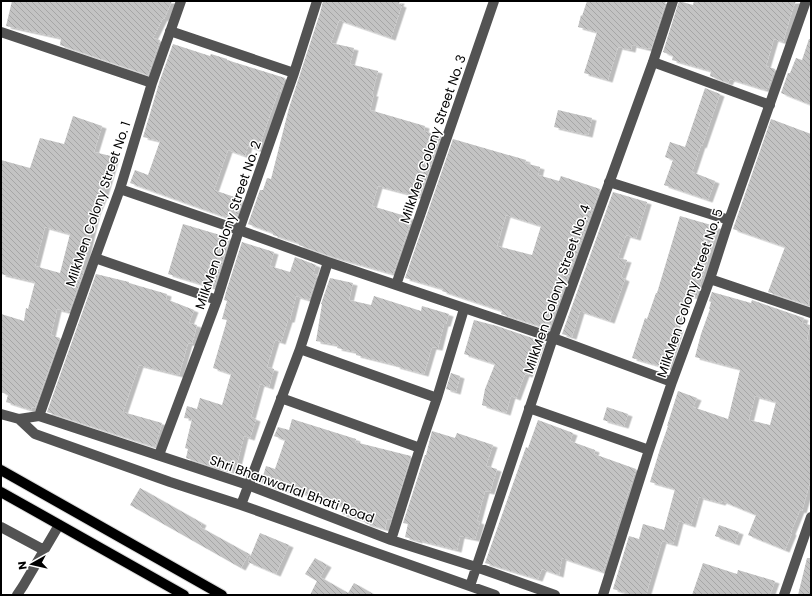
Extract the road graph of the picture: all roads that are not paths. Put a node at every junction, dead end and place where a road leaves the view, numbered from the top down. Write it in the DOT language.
graph roads {
  1 [pos="181,1"];
  2 [pos="317,1"];
  3 [pos="494,1"];
  4 [pos="673,1"];
  5 [pos="806,1"];
  6 [pos="170,31"];
  7 [pos="1,32"];
  8 [pos="653,62"];
  9 [pos="294,73"];
  10 [pos="152,82"];
  11 [pos="770,105"];
  12 [pos="609,182"];
  13 [pos="120,189"];
  14 [pos="729,220"];
  15 [pos="239,230"];
  16 [pos="95,258"];
  17 [pos="328,262"];
  18 [pos="710,279"];
  19 [pos="396,285"];
  20 [pos="217,300"];
  21 [pos="464,308"];
  22 [pos="811,313"];
  23 [pos="553,338"];
  24 [pos="300,349"];
  25 [pos="672,382"];
  26 [pos="281,398"];
  27 [pos="437,398"];
  28 [pos="530,408"];
  29 [pos="1,414"];
  30 [pos="39,416"];
  31 [pos="19,419"];
  32 [pos="420,448"];
  33 [pos="649,450"];
  34 [pos="159,455"];
  35 [pos="1,470"];
  36 [pos="248,485"];
  37 [pos="1,492"];
  38 [pos="241,505"];
  39 [pos="811,517"];
  40 [pos="59,525"];
  41 [pos="1,526"];
  42 [pos="391,540"];
  43 [pos="45,548"];
  44 [pos="476,568"];
  45 [pos="470,586"];
  46 [pos="17,595"];
  47 [pos="184,595"];
  48 [pos="222,595"];
  49 [pos="495,595"];
  50 [pos="555,595"];
  51 [pos="603,595"];
  52 [pos="784,595"];
  1 -- 6 [label="street, MilkMen Colony Street No. 1"];
  2 -- 9 [label="street, MilkMen Colony Street No. 2"];
  3 -- 19 [label="street, MilkMen Colony Street No. 3"];
  4 -- 8 [label="street, MilkMen Colony Street No. 4"];
  5 -- 11 [label="street, MilkMen Colony Street No. 5"];
  6 -- 9 [label="street"];
  6 -- 10 [label="street, MilkMen Colony Street No. 1"];
  7 -- 10 [label="street"];
  8 -- 11 [label="street"];
  8 -- 12 [label="street, MilkMen Colony Street No. 4"];
  9 -- 15 [label="street, MilkMen Colony Street No. 2"];
  10 -- 13 [label="street, MilkMen Colony Street No. 1"];
  11 -- 14 [label="street, MilkMen Colony Street No. 5"];
  12 -- 14 [label="street"];
  12 -- 23 [label="street, MilkMen Colony Street No. 4"];
  13 -- 15 [label="street"];
  13 -- 16 [label="street, MilkMen Colony Street No. 1"];
  14 -- 18 [label="street, MilkMen Colony Street No. 5"];
  15 -- 17 [label="street"];
  15 -- 20 [label="street, MilkMen Colony Street No. 2"];
  16 -- 20 [label="street"];
  16 -- 30 [label="street, MilkMen Colony Street No. 1"];
  17 -- 19 [label="street"];
  17 -- 24 [label="street"];
  18 -- 22 [label="street"];
  18 -- 25 [label="street, MilkMen Colony Street No. 5"];
  19 -- 21 [label="street"];
  20 -- 34 [label="street, MilkMen Colony Street No. 2"];
  21 -- 23 [label="street"];
  21 -- 27 [label="street"];
  23 -- 25 [label="street"];
  23 -- 28 [label="street, MilkMen Colony Street No. 4"];
  24 -- 26 [label="street"];
  24 -- 27 [label="street"];
  25 -- 33 [label="street, MilkMen Colony Street No. 5"];
  26 -- 32 [label="street"];
  26 -- 36 [label="street"];
  27 -- 32 [label="street"];
  28 -- 33 [label="street"];
  28 -- 44 [label="street, MilkMen Colony Street No. 4"];
  29 -- 31 [label="street, Shri Bhanwarlal Bhati Road"];
  30 -- 31 [label="street, Shri Bhanwarlal Bhati Road"];
  30 -- 34 [label="street, Shri Bhanwarlal Bhati Road"];
  31 -- 38 [label="street, Shri Bhanwarlal Bhati Road"];
  32 -- 42 [label="street"];
  33 -- 51 [label="street, MilkMen Colony Street No. 5"];
  34 -- 36 [label="street, Shri Bhanwarlal Bhati Road"];
  35 -- 48 [label="main road"];
  36 -- 38 [label="street"];
  36 -- 42 [label="street, Shri Bhanwarlal Bhati Road"];
  37 -- 40 [label="main road"];
  38 -- 45 [label="street, Shri Bhanwarlal Bhati Road"];
  39 -- 52 [label="street"];
  40 -- 43 [label="street"];
  40 -- 47 [label="main road"];
  41 -- 43 [label="street"];
  42 -- 44 [label="street, Shri Bhanwarlal Bhati Road"];
  43 -- 46 [label="street"];
  44 -- 45 [label="street, MilkMen Colony Street No. 4"];
  44 -- 50 [label="street, Shri Bhanwarlal Bhati Road"];
  45 -- 49 [label="street, Shri Bhanwarlal Bhati Road"];
}
